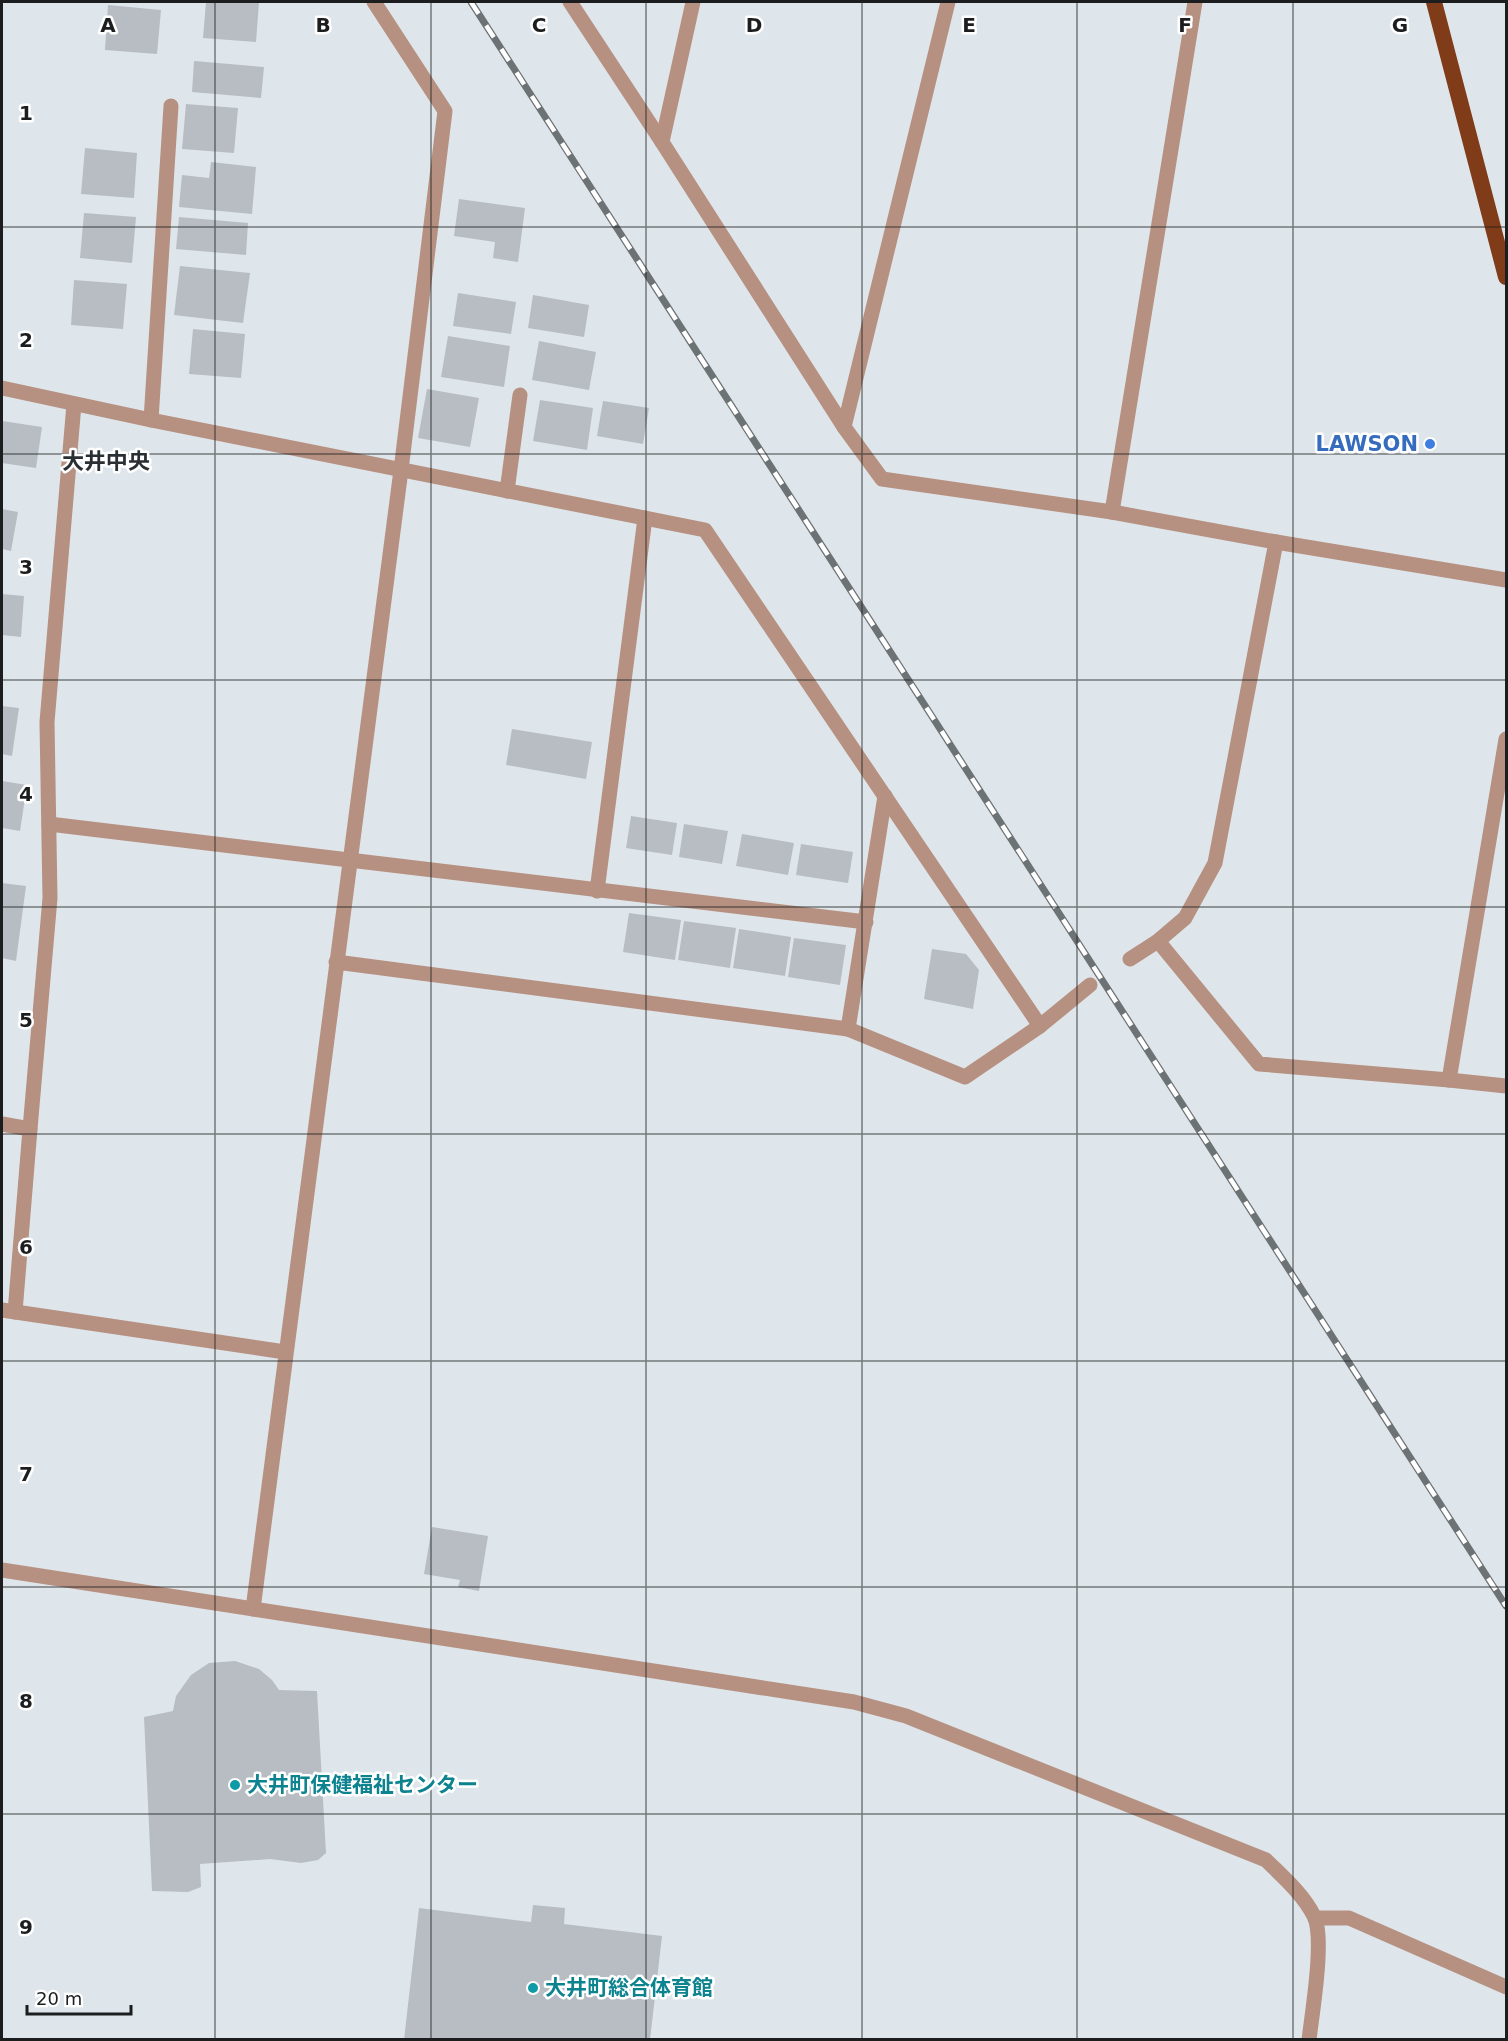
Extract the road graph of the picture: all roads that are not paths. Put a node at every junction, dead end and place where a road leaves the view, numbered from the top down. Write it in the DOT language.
graph roads {
  1 [pos="374,2"];
  2 [pos="570,2"];
  3 [pos="693,2"];
  4 [pos="948,2"];
  5 [pos="1195,2"];
  6 [pos="1434,2"];
  7 [pos="171,106"];
  8 [pos="662,142"];
  9 [pos="1506,277"];
  10 [pos="2,388"];
  11 [pos="520,394"];
  12 [pos="74,404"];
  13 [pos="151,420"];
  14 [pos="844,427"];
  15 [pos="401,470"];
  16 [pos="507,491"];
  17 [pos="1112,512"];
  18 [pos="645,518"];
  19 [pos="1276,542"];
  20 [pos="1506,580"];
  21 [pos="1506,739"];
  22 [pos="885,796"];
  23 [pos="49,824"];
  24 [pos="350,861"];
  25 [pos="597,891"];
  26 [pos="866,922"];
  27 [pos="1158,941"];
  28 [pos="1130,960"];
  29 [pos="336,962"];
  30 [pos="1090,985"];
  31 [pos="1041,1026"];
  32 [pos="848,1029"];
  33 [pos="1449,1080"];
  34 [pos="1506,1086"];
  35 [pos="2,1124"];
  36 [pos="30,1128"];
  37 [pos="8,1311"];
  38 [pos="285,1352"];
  39 [pos="2,1570"];
  40 [pos="253,1609"];
  41 [pos="1315,1918"];
  42 [pos="1506,1987"];
  43 [pos="1310,2040"];
  1 -- 15 [label="street"];
  2 -- 8 [label="street"];
  3 -- 8 [label="street"];
  4 -- 14 [label="street"];
  5 -- 17 [label="street"];
  6 -- 9 [label="highway"];
  7 -- 13 [label="street"];
  8 -- 14 [label="street"];
  10 -- 12 [label="street"];
  11 -- 16 [label="street"];
  12 -- 13 [label="street"];
  12 -- 23 [label="street"];
  13 -- 15 [label="street"];
  14 -- 17 [label="street"];
  15 -- 16 [label="street"];
  15 -- 24 [label="street"];
  16 -- 18 [label="street"];
  17 -- 19 [label="street"];
  18 -- 22 [label="street"];
  18 -- 25 [label="street"];
  19 -- 20 [label="street"];
  19 -- 27 [label="street"];
  21 -- 33 [label="street"];
  22 -- 26 [label="street"];
  22 -- 31 [label="street"];
  23 -- 24 [label="street"];
  23 -- 36 [label="street"];
  24 -- 25 [label="street"];
  24 -- 29 [label="street"];
  25 -- 26 [label="street"];
  26 -- 32 [label="street"];
  27 -- 28 [label="street"];
  27 -- 33 [label="street"];
  29 -- 32 [label="street"];
  29 -- 38 [label="street"];
  30 -- 31 [label="street"];
  31 -- 32 [label="street"];
  33 -- 34 [label="street"];
  35 -- 36 [label="street"];
  36 -- 37 [label="street"];
  37 -- 38 [label="street"];
  38 -- 40 [label="street"];
  39 -- 40 [label="street"];
  40 -- 41 [label="street"];
  41 -- 42 [label="street"];
  41 -- 43 [label="street"];
}
